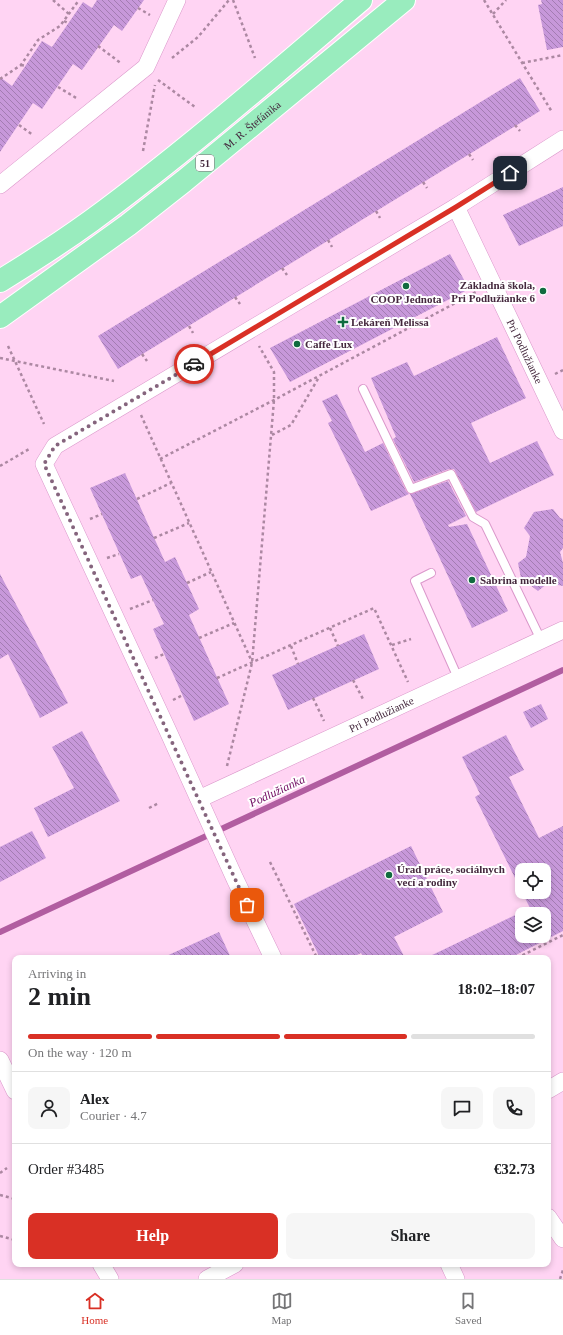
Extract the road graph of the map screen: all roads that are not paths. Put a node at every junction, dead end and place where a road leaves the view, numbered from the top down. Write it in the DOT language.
graph roads {
  1 [pos="178,0"];
  2 [pos="362,0"];
  3 [pos="404,0"];
  4 [pos="563,139"];
  5 [pos="0,185"];
  6 [pos="456,207"];
  7 [pos="0,281"];
  8 [pos="0,317"];
  9 [pos="363,389"];
  10 [pos="563,431"];
  11 [pos="431,573"];
  12 [pos="563,630"];
  13 [pos="541,640"];
  14 [pos="458,678"];
  15 [pos="199,798"];
  16 [pos="272,955"];
  17 [pos="0,1060"];
  18 [pos="563,1081"];
  19 [pos="12,1085"];
  20 [pos="551,1088"];
  21 [pos="551,1221"];
  22 [pos="563,1239"];
  23 [pos="103,1267"];
  24 [pos="229,1267"];
  25 [pos="450,1267"];
  26 [pos="110,1279"];
  27 [pos="207,1279"];
  28 [pos="456,1279"];
  1 -- 5 [label="street"];
  2 -- 7 [label="main road, 51"];
  3 -- 8 [label="main road, M. R. Štefánika / 51"];
  4 -- 6 [label="street"];
  6 -- 10 [label="street, Pri Podlužianke"];
  6 -- 15 [label="street"];
  9 -- 13 [label="lane"];
  11 -- 14 [label="lane"];
  12 -- 13 [label="street, Pri Podlužianke"];
  13 -- 14 [label="street, Pri Podlužianke"];
  14 -- 15 [label="street, Pri Podlužianke"];
  15 -- 16 [label="street"];
  17 -- 19 [label="street"];
  18 -- 20 [label="street"];
  21 -- 22 [label="street"];
  23 -- 26 [label="street"];
  24 -- 27 [label="street"];
  25 -- 28 [label="street"];
}
